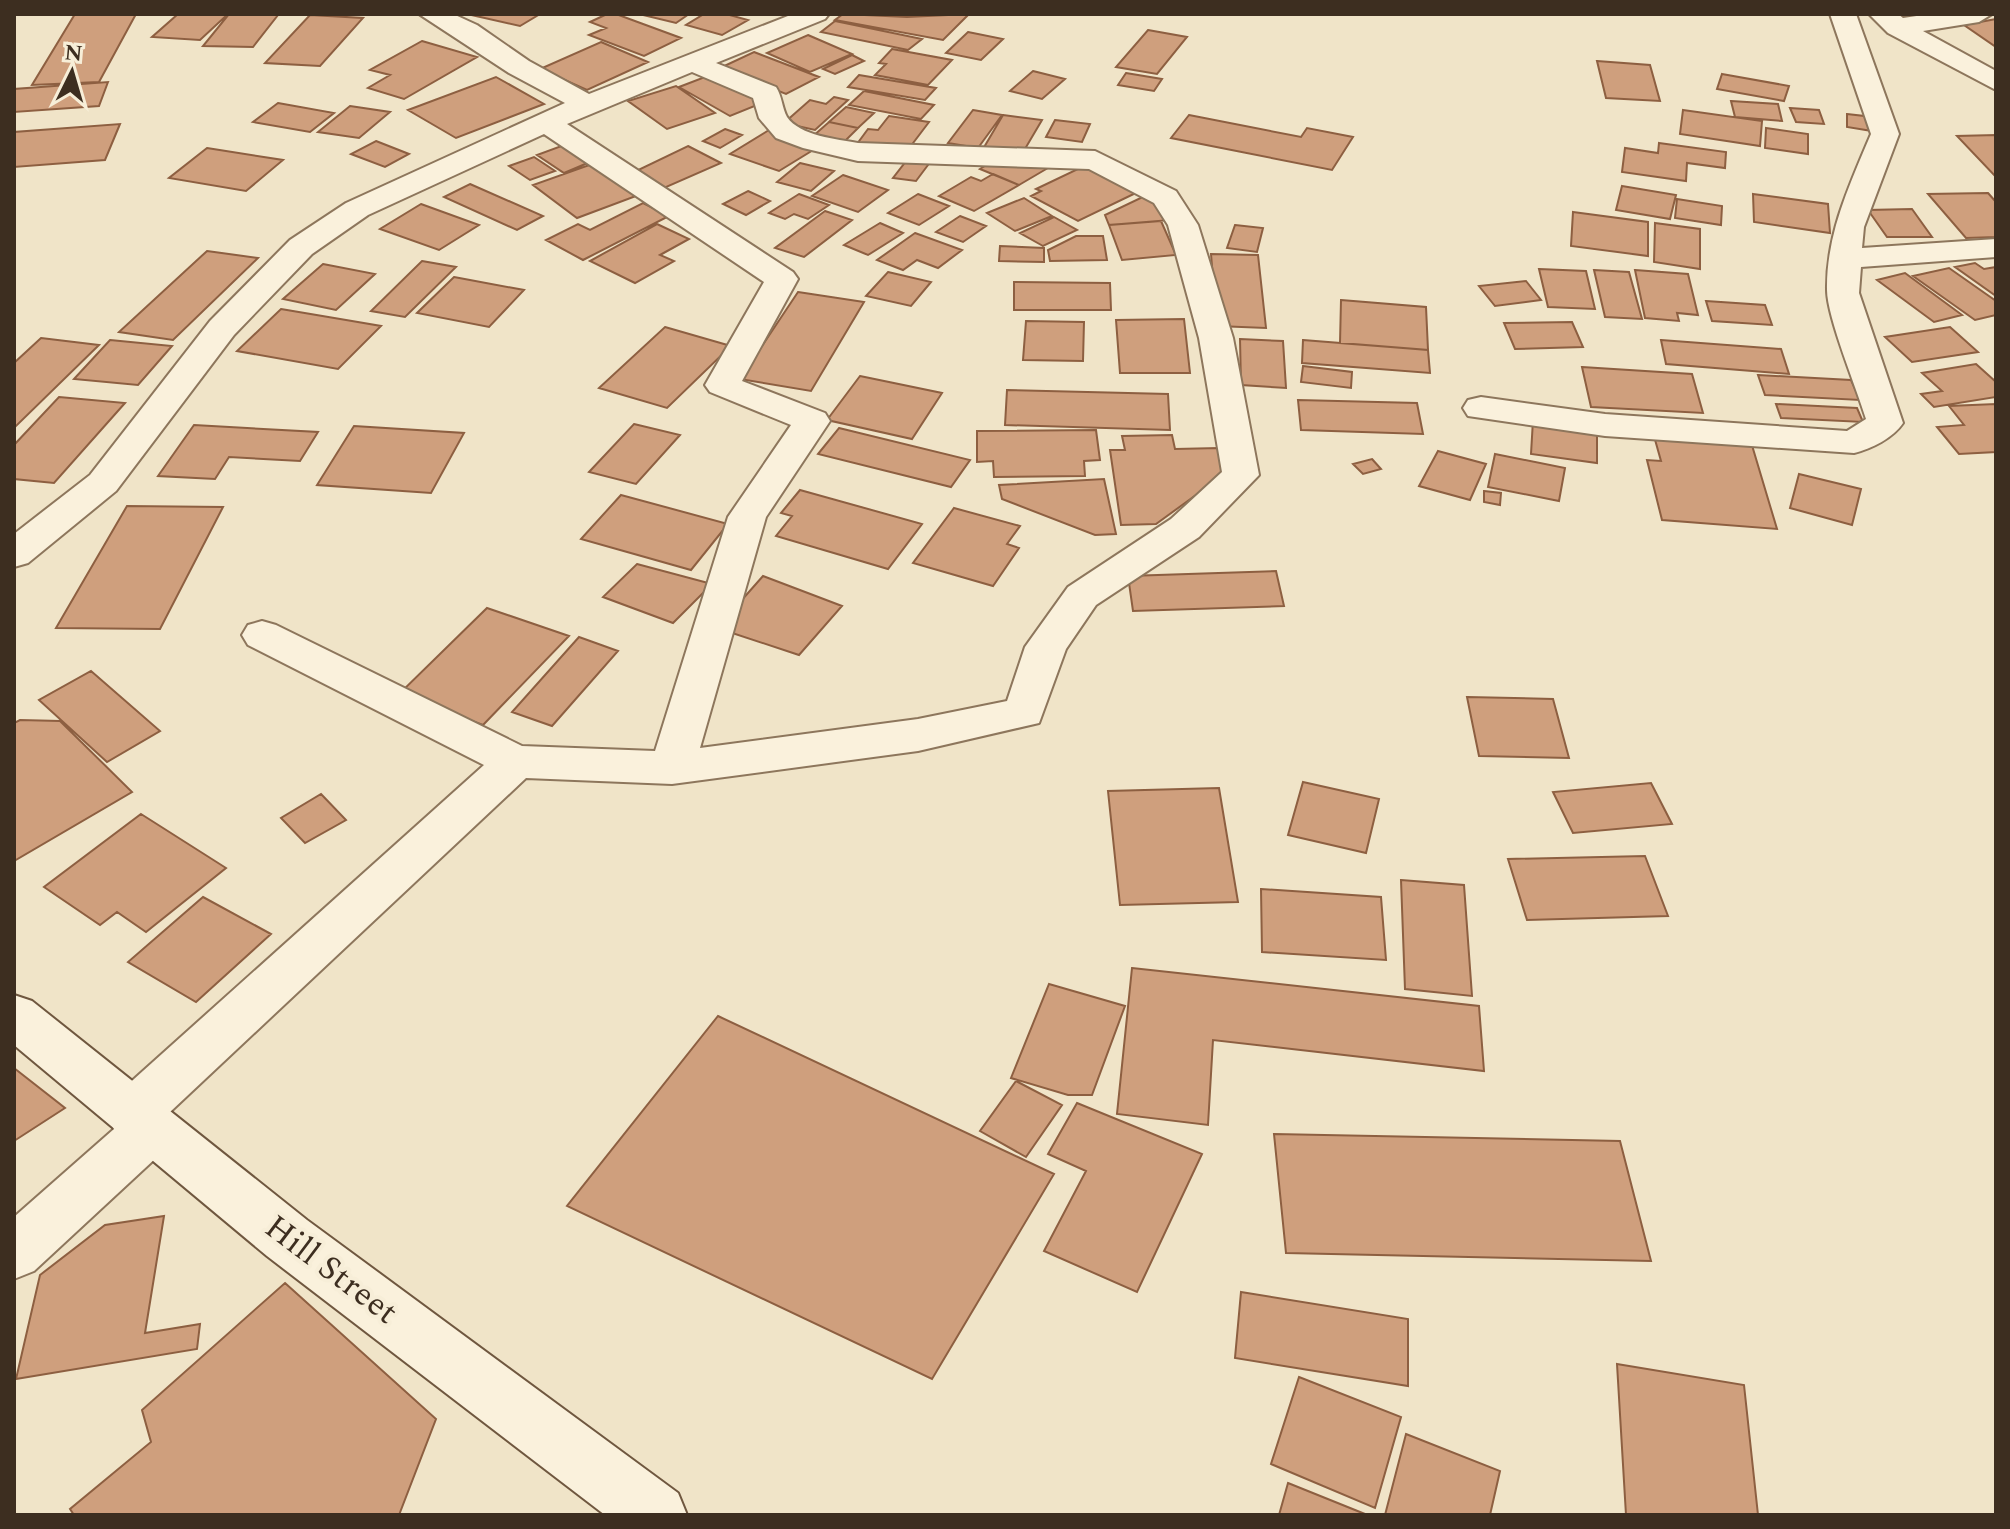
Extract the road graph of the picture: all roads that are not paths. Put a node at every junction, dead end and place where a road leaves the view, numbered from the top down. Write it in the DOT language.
graph roads {
  1 [pos="432,14"];
  2 [pos="816,14"];
  3 [pos="1843,14"];
  4 [pos="1979,14"];
  5 [pos="1890,20"];
  6 [pos="694,63"];
  7 [pos="1996,82"];
  8 [pos="587,104"];
  9 [pos="547,123"];
  10 [pos="1996,248"];
  11 [pos="1843,259"];
  12 [pos="1481,408"];
  13 [pos="14,554"];
  14 [pos="262,635"];
  15 [pos="516,762"];
  16 [pos="672,768"];
  17 [pos="14,1016"];
  18 [pos="142,1121"];
  19 [pos="14,1253"];
  20 [pos="656,1515"];
  1 -- 8 [label="street"];
  2 -- 6 [label="street"];
  3 -- 11 [label="street"];
  4 -- 5 [label="street"];
  5 -- 7 [label="street"];
  6 -- 8 [label="street"];
  6 -- 16 [label="street"];
  8 -- 9 [label="street"];
  9 -- 13 [label="street"];
  9 -- 16 [label="street"];
  10 -- 11 [label="street"];
  11 -- 12 [label="street"];
  14 -- 15 [label="street"];
  15 -- 16 [label="street"];
  15 -- 18 [label="street"];
  17 -- 18 [label="street, Hill Street"];
  18 -- 19 [label="street"];
  18 -- 20 [label="street, Hill Street"];
}
